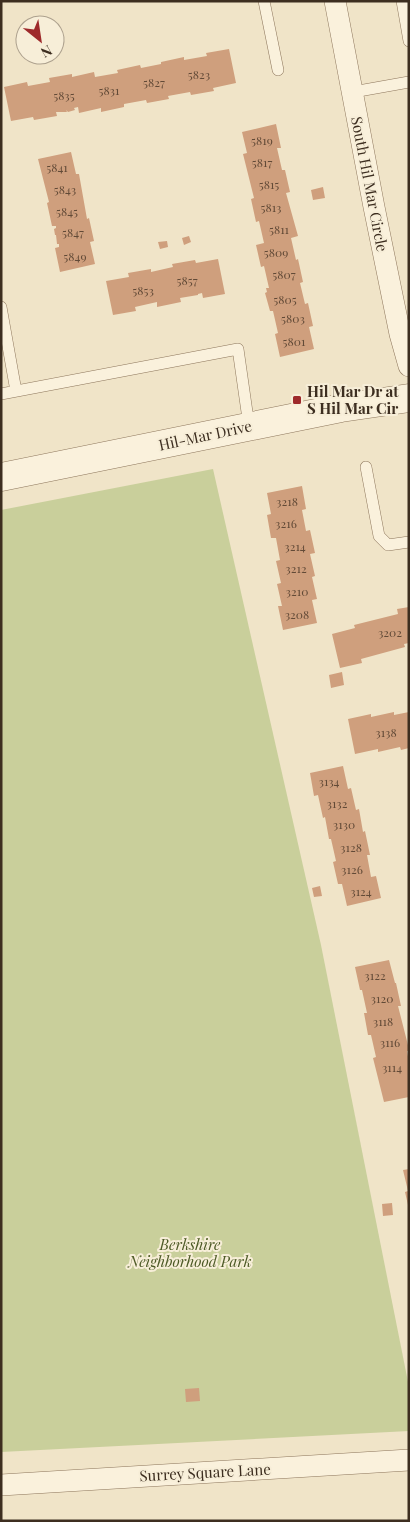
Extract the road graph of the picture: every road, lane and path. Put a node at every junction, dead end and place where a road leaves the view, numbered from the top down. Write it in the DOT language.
graph roads {
  1 [pos="264,1"];
  2 [pos="335,1"];
  3 [pos="402,1"];
  4 [pos="409,40"];
  5 [pos="278,70"];
  6 [pos="409,82"];
  7 [pos="353,92"];
  8 [pos="1,307"];
  9 [pos="409,366"];
  10 [pos="16,391"];
  11 [pos="1,394"];
  12 [pos="409,398"];
  13 [pos="249,426"];
  14 [pos="366,466"];
  15 [pos="1,477"];
  16 [pos="409,542"];
  17 [pos="409,1460"];
  18 [pos="1,1485"];
  1 -- 5 [label="lane"];
  2 -- 7 [label="street, South Hil Mar Circle"];
  3 -- 4 [label="lane"];
  6 -- 7 [label="lane"];
  7 -- 9 [label="street, South Hil Mar Circle"];
  8 -- 10 [label="lane"];
  10 -- 11 [label="lane"];
  10 -- 13 [label="lane"];
  12 -- 13 [label="street, Hil-Mar Drive"];
  13 -- 15 [label="street, Hil-Mar Drive"];
  14 -- 16 [label="lane"];
  17 -- 18 [label="street, Surrey Square Lane"];
}
